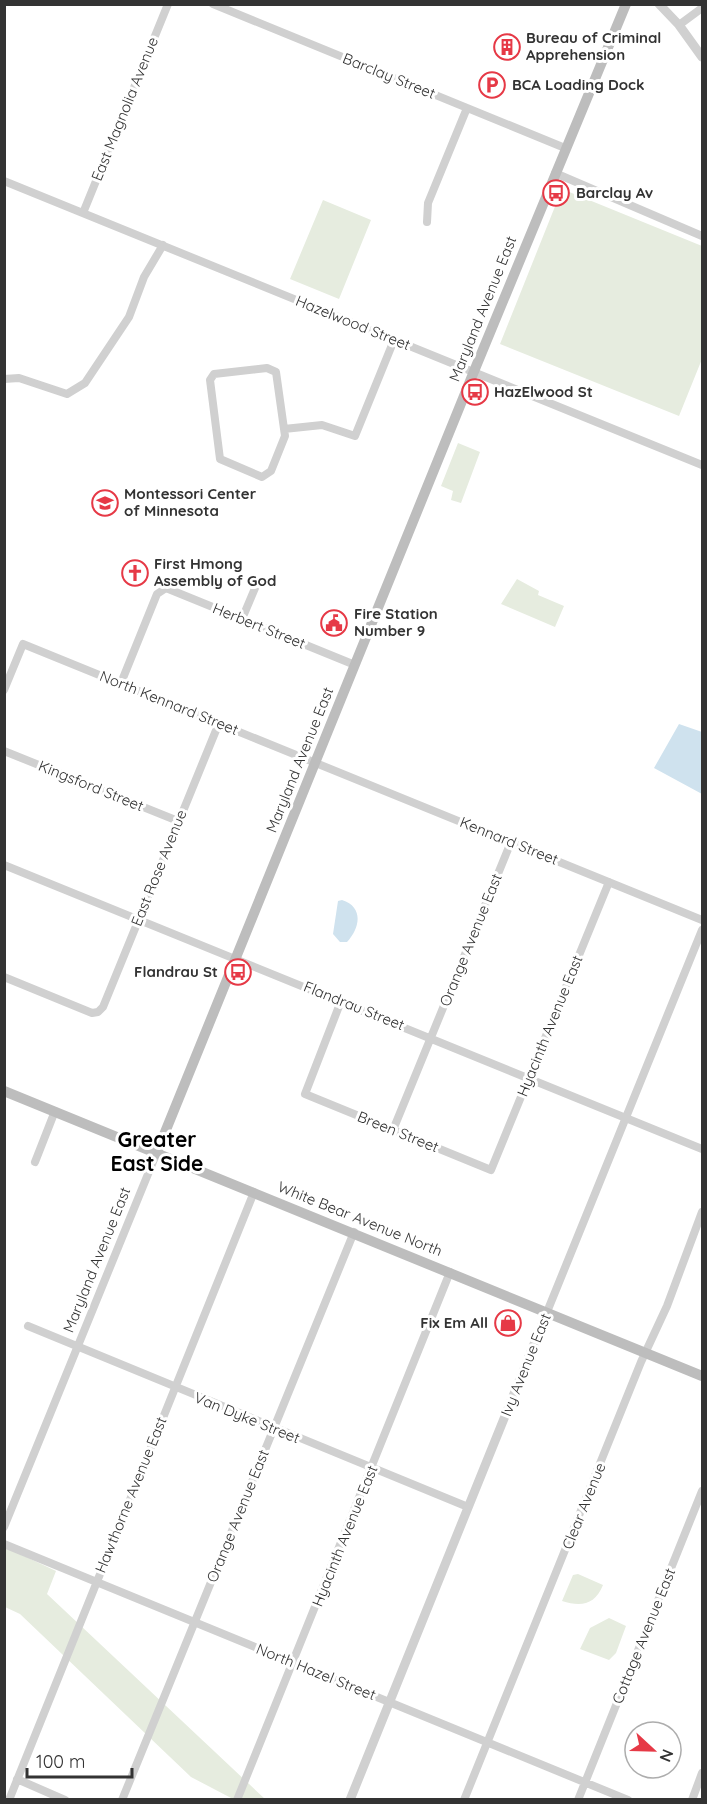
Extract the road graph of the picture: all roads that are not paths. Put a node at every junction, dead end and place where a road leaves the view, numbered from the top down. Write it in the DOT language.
graph roads {
  1 [pos="168,4"];
  2 [pos="213,4"];
  3 [pos="626,4"];
  4 [pos="659,4"];
  5 [pos="702,8"];
  6 [pos="679,25"];
  7 [pos="702,57"];
  8 [pos="467,108"];
  9 [pos="565,148"];
  10 [pos="555,173"];
  11 [pos="4,181"];
  12 [pos="83,213"];
  13 [pos="427,222"];
  14 [pos="702,236"];
  15 [pos="163,245"];
  16 [pos="394,340"];
  17 [pos="473,372"];
  18 [pos="4,379"];
  19 [pos="284,429"];
  20 [pos="702,465"];
  21 [pos="258,580"];
  22 [pos="242,619"];
  23 [pos="355,665"];
  24 [pos="121,683"];
  25 [pos="4,690"];
  26 [pos="219,723"];
  27 [pos="4,751"];
  28 [pos="315,762"];
  29 [pos="178,821"];
  30 [pos="511,842"];
  31 [pos="4,865"];
  32 [pos="609,882"];
  33 [pos="138,918"];
  34 [pos="702,920"];
  35 [pos="702,930"];
  36 [pos="236,957"];
  37 [pos="4,977"];
  38 [pos="341,1001"];
  39 [pos="431,1038"];
  40 [pos="529,1077"];
  41 [pos="4,1091"];
  42 [pos="55,1111"];
  43 [pos="626,1117"];
  44 [pos="393,1130"];
  45 [pos="702,1149"];
  46 [pos="157,1152"];
  47 [pos="35,1162"];
  48 [pos="491,1170"];
  49 [pos="254,1192"];
  50 [pos="702,1212"];
  51 [pos="354,1232"];
  52 [pos="450,1272"];
  53 [pos="547,1312"];
  54 [pos="28,1326"];
  55 [pos="77,1348"];
  56 [pos="647,1353"];
  57 [pos="702,1376"];
  58 [pos="175,1388"];
  59 [pos="273,1429"];
  60 [pos="372,1469"];
  61 [pos="702,1491"];
  62 [pos="468,1507"];
  63 [pos="4,1527"];
  64 [pos="4,1544"];
  65 [pos="96,1581"];
  66 [pos="195,1622"];
  67 [pos="293,1662"];
  68 [pos="390,1702"];
  69 [pos="488,1742"];
  70 [pos="702,1773"];
  71 [pos="17,1779"];
  72 [pos="585,1782"];
  73 [pos="9,1800"];
  74 [pos="65,1800"];
  75 [pos="122,1800"];
  76 [pos="237,1800"];
  77 [pos="350,1800"];
  78 [pos="464,1800"];
  79 [pos="578,1800"];
  80 [pos="628,1800"];
  81 [pos="692,1800"];
  1 -- 12 [label="street, East Magnolia Avenue"];
  2 -- 8 [label="street, Barclay Street"];
  3 -- 9 [label="main road, Maryland Avenue East"];
  4 -- 6 [label="street"];
  5 -- 6 [label="street"];
  6 -- 7 [label="street"];
  8 -- 9 [label="street, Barclay Street"];
  8 -- 13 [label="street"];
  9 -- 10 [label="main road, Maryland Avenue East"];
  10 -- 14 [label="street"];
  10 -- 17 [label="main road, Maryland Avenue East"];
  11 -- 12 [label="street, Hazelwood Street"];
  12 -- 15 [label="street, Hazelwood Street"];
  15 -- 16 [label="street, Hazelwood Street"];
  15 -- 18 [label="street"];
  16 -- 17 [label="street, Hazelwood Street"];
  16 -- 19 [label="street"];
  17 -- 20 [label="street, Hazelwood Street"];
  17 -- 23 [label="main road, Maryland Avenue East"];
  19 -- 19 [label="street"];
  21 -- 22 [label="street"];
  22 -- 23 [label="street, Herbert Street"];
  22 -- 24 [label="street, Herbert Street"];
  23 -- 28 [label="main road, Maryland Avenue East"];
  24 -- 25 [label="street, North Kennard Street"];
  24 -- 26 [label="street, North Kennard Street"];
  26 -- 28 [label="street, North Kennard Street"];
  26 -- 29 [label="street, East Rose Avenue"];
  27 -- 29 [label="street, Kingsford Street"];
  28 -- 30 [label="street, Kennard Street"];
  28 -- 36 [label="main road, Maryland Avenue East"];
  29 -- 33 [label="street, East Rose Avenue"];
  30 -- 32 [label="street, Kennard Street"];
  30 -- 39 [label="street, Orange Avenue East"];
  31 -- 33 [label="street, Flandrau Street"];
  32 -- 34 [label="street, Kennard Street"];
  32 -- 40 [label="street, Hyacinth Avenue East"];
  33 -- 36 [label="street, Flandrau Street"];
  33 -- 37 [label="street, East Rose Avenue"];
  35 -- 43 [label="street, Ivy Avenue East"];
  36 -- 38 [label="street, Flandrau Street"];
  36 -- 46 [label="main road, Maryland Avenue East"];
  38 -- 39 [label="street, Flandrau Street"];
  38 -- 44 [label="street, Breen Street"];
  39 -- 40 [label="street, Flandrau Street"];
  39 -- 44 [label="street, Orange Avenue East"];
  40 -- 43 [label="street, Flandrau Street"];
  40 -- 48 [label="street, Hyacinth Avenue East"];
  41 -- 42 [label="main road, White Bear Avenue North"];
  42 -- 46 [label="main road, White Bear Avenue North"];
  42 -- 47 [label="street"];
  43 -- 45 [label="street, Flandrau Street"];
  43 -- 53 [label="street, Ivy Avenue East"];
  44 -- 48 [label="street, Breen Street"];
  46 -- 49 [label="main road, White Bear Avenue North"];
  46 -- 55 [label="street, Maryland Avenue East"];
  49 -- 51 [label="main road, White Bear Avenue North"];
  49 -- 58 [label="street, Hawthorne Avenue East"];
  50 -- 56 [label="street, Clear Avenue"];
  51 -- 52 [label="main road, White Bear Avenue North"];
  51 -- 59 [label="street, Orange Avenue East"];
  52 -- 53 [label="main road, White Bear Avenue North"];
  52 -- 60 [label="street, Hyacinth Avenue East"];
  53 -- 56 [label="main road, White Bear Avenue North"];
  53 -- 62 [label="street, Ivy Avenue East"];
  54 -- 55 [label="street, Van Dyke Street"];
  55 -- 58 [label="street, Van Dyke Street"];
  55 -- 63 [label="street, Maryland Avenue East"];
  56 -- 57 [label="main road, White Bear Avenue North"];
  56 -- 69 [label="street, Clear Avenue"];
  58 -- 59 [label="street, Van Dyke Street"];
  58 -- 65 [label="street, Hawthorne Avenue East"];
  59 -- 60 [label="street, Van Dyke Street"];
  59 -- 66 [label="street, Orange Avenue East"];
  60 -- 62 [label="street, Van Dyke Street"];
  60 -- 67 [label="street, Hyacinth Avenue East"];
  61 -- 72 [label="street, Cottage Avenue East"];
  62 -- 68 [label="street, Ivy Avenue East"];
  64 -- 65 [label="street, North Hazel Street"];
  65 -- 66 [label="street, North Hazel Street"];
  65 -- 71 [label="street, Hawthorne Avenue East"];
  66 -- 67 [label="street, North Hazel Street"];
  66 -- 75 [label="street, Orange Avenue East"];
  67 -- 68 [label="street, North Hazel Street"];
  67 -- 76 [label="street, Hyacinth Avenue East"];
  68 -- 69 [label="street, North Hazel Street"];
  68 -- 77 [label="street, Ivy Avenue East"];
  69 -- 72 [label="street, North Hazel Street"];
  69 -- 78 [label="street, Clear Avenue"];
  70 -- 81 [label="street"];
  71 -- 73 [label="street, Hawthorne Avenue East"];
  71 -- 74 [label="street"];
  72 -- 79 [label="street, Cottage Avenue East"];
  72 -- 80 [label="street, North Hazel Street"];
}
